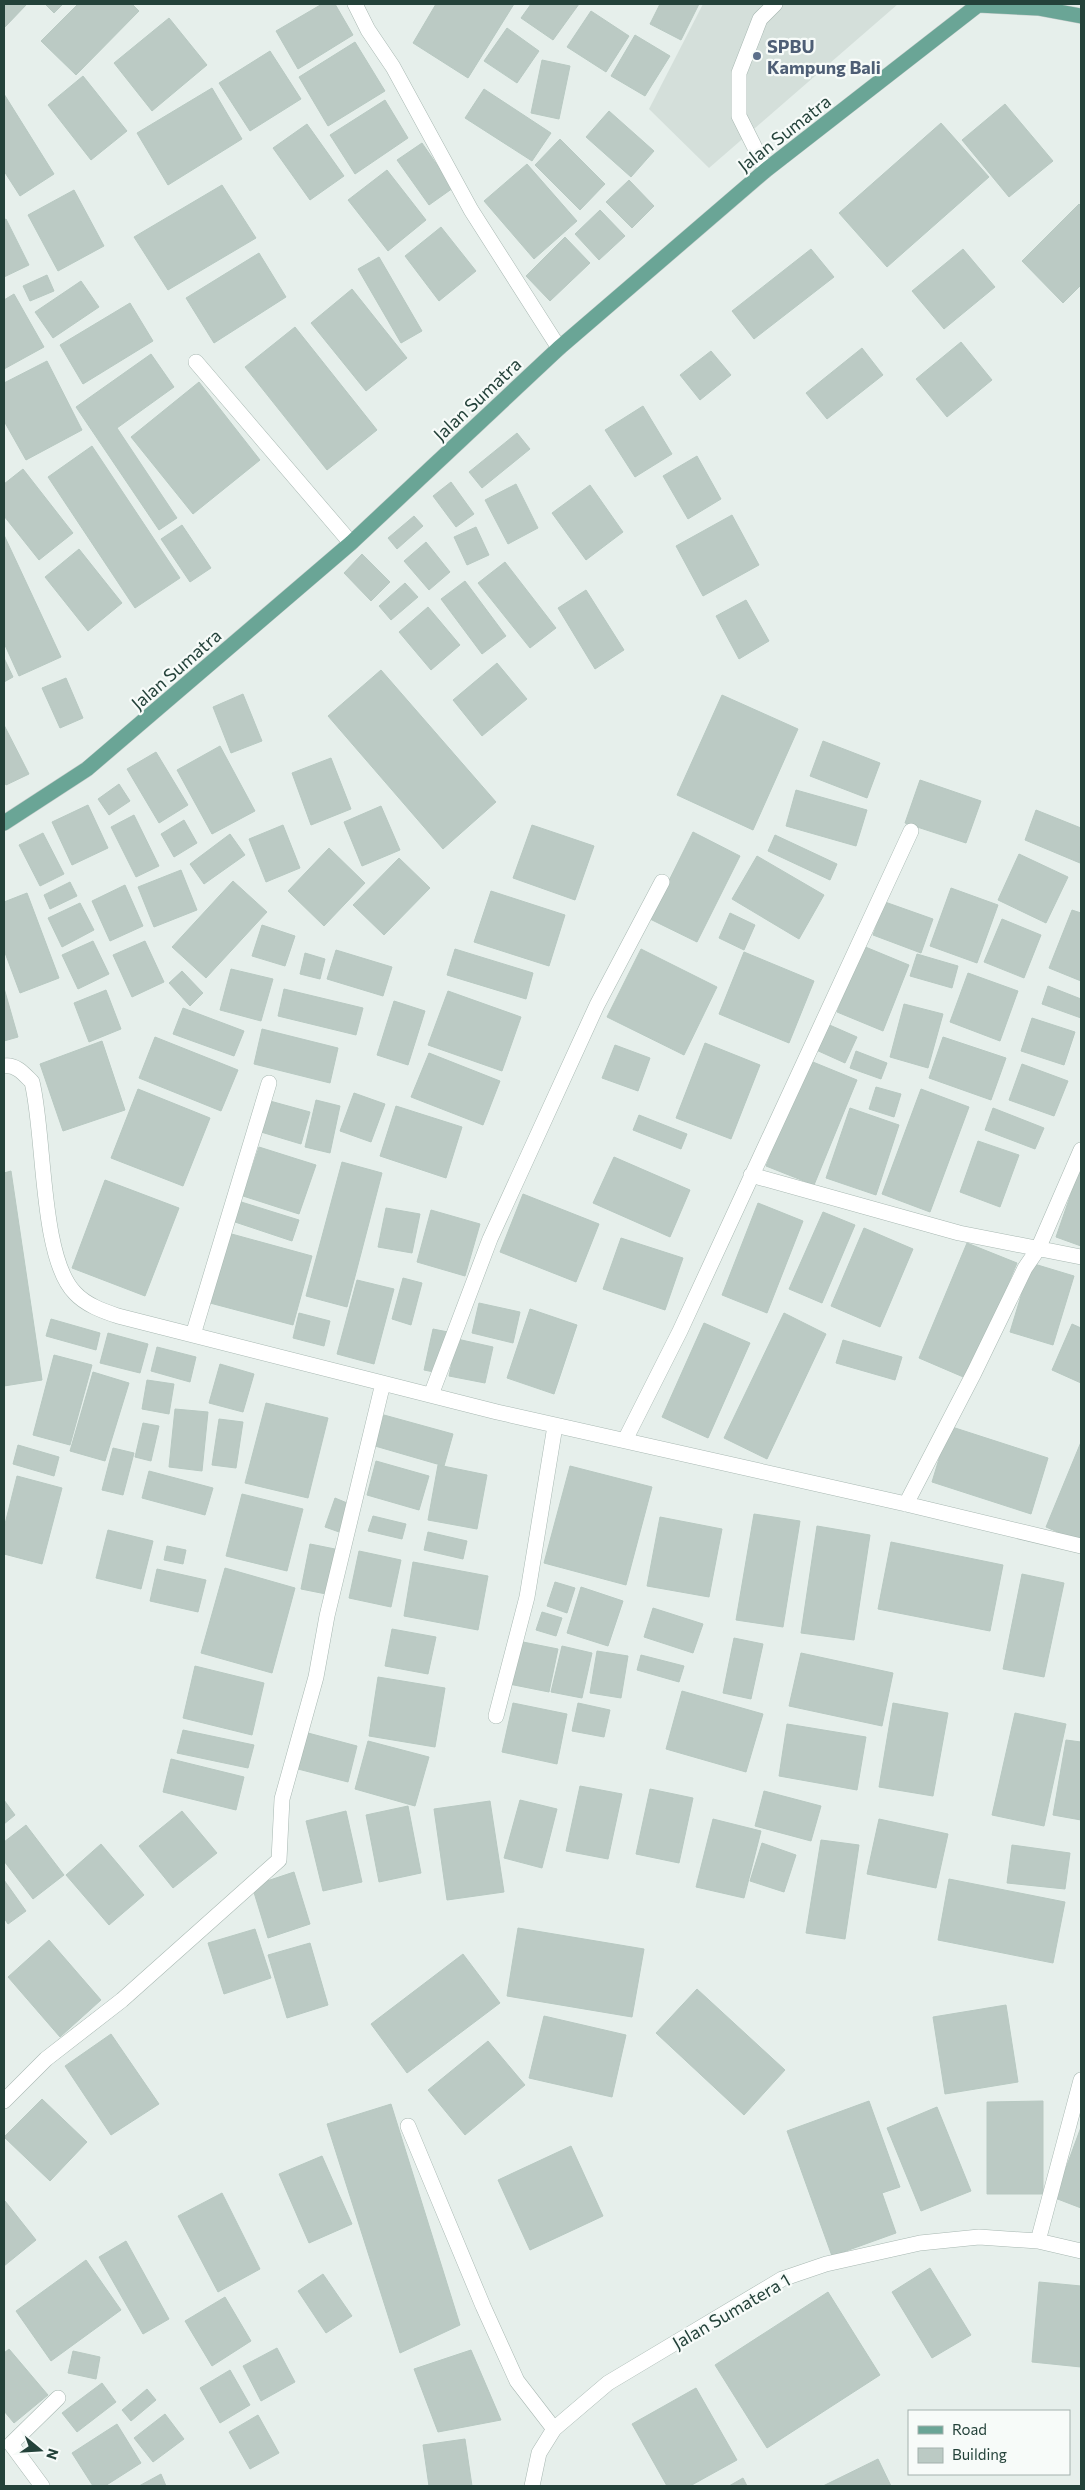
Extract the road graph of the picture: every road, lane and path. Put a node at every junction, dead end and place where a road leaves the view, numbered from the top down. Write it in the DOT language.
graph roads {
  1 [pos="355,4"];
  2 [pos="775,4"];
  3 [pos="1081,16"];
  4 [pos="766,170"];
  5 [pos="559,348"];
  6 [pos="196,362"];
  7 [pos="351,543"];
  8 [pos="4,823"];
  9 [pos="911,831"];
  10 [pos="662,882"];
  11 [pos="4,1066"];
  12 [pos="269,1083"];
  13 [pos="1081,1150"];
  14 [pos="751,1175"];
  15 [pos="1038,1249"];
  16 [pos="1081,1256"];
  17 [pos="193,1335"];
  18 [pos="382,1383"];
  19 [pos="431,1395"];
  20 [pos="555,1426"];
  21 [pos="625,1440"];
  22 [pos="906,1504"];
  23 [pos="1081,1546"];
  24 [pos="496,1716"];
  25 [pos="1081,2080"];
  26 [pos="4,2101"];
  27 [pos="408,2126"];
  28 [pos="1038,2241"];
  29 [pos="1081,2251"];
  30 [pos="58,2398"];
  31 [pos="554,2429"];
  32 [pos="42,2486"];
  33 [pos="532,2486"];
  1 -- 5 [label="street"];
  2 -- 4 [label="street"];
  3 -- 4 [label="main road, Jalan Sumatra"];
  4 -- 5 [label="main road, Jalan Sumatra"];
  5 -- 7 [label="main road, Jalan Sumatra"];
  6 -- 7 [label="street"];
  7 -- 8 [label="main road, Jalan Sumatra"];
  9 -- 14 [label="street"];
  10 -- 19 [label="street"];
  11 -- 17 [label="street"];
  12 -- 17 [label="street"];
  13 -- 15 [label="street"];
  14 -- 15 [label="street"];
  14 -- 21 [label="street"];
  15 -- 16 [label="street"];
  15 -- 22 [label="street"];
  17 -- 18 [label="street"];
  18 -- 19 [label="street"];
  18 -- 26 [label="street"];
  19 -- 20 [label="street"];
  20 -- 21 [label="street"];
  20 -- 24 [label="street"];
  21 -- 22 [label="street"];
  22 -- 23 [label="street"];
  25 -- 28 [label="street"];
  27 -- 31 [label="street"];
  28 -- 29 [label="street, Jalan Sumatera 1"];
  28 -- 31 [label="street, Jalan Sumatera 1"];
  30 -- 32 [label="street"];
  31 -- 33 [label="street, Jalan Sumatera 1"];
}
